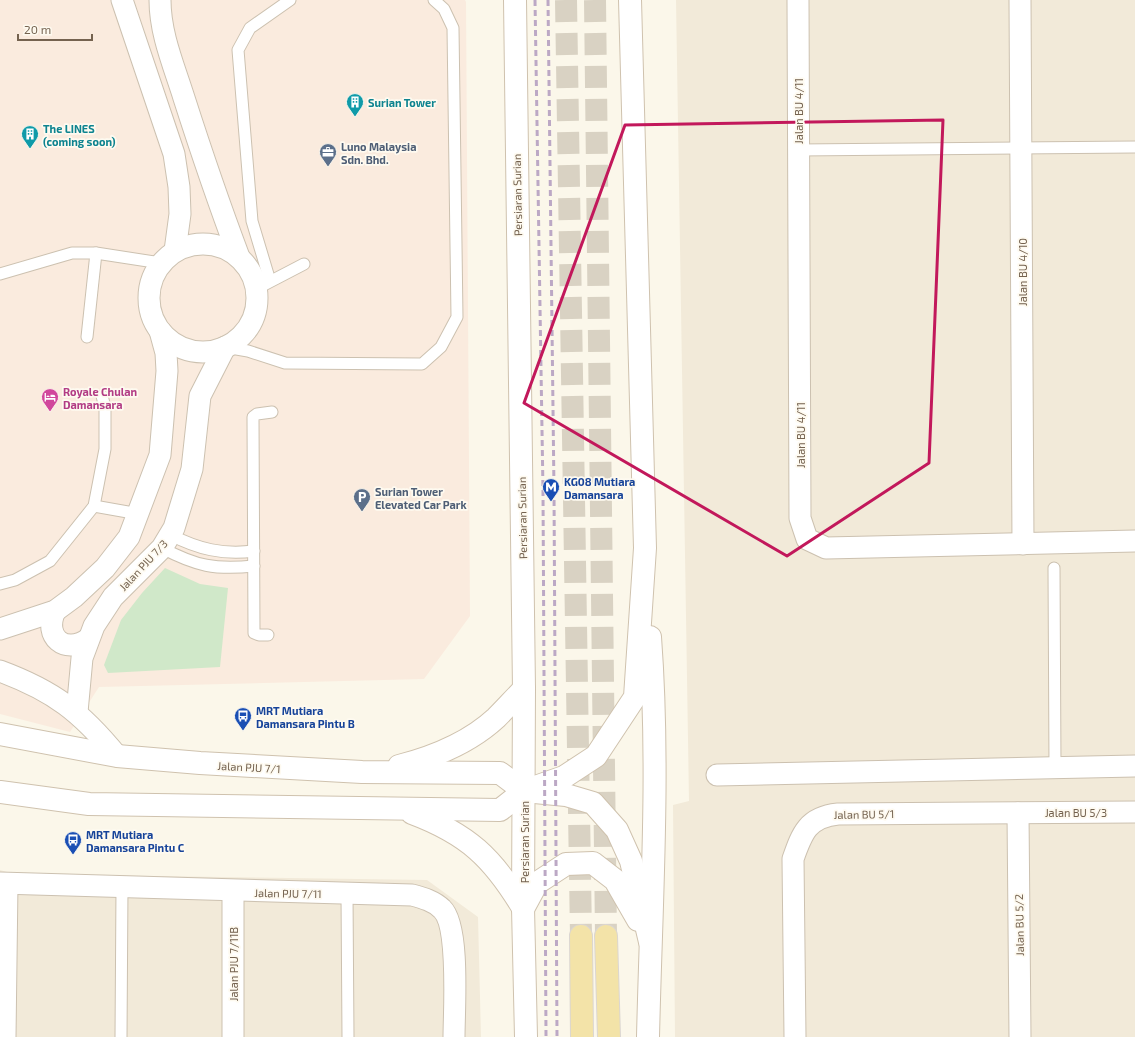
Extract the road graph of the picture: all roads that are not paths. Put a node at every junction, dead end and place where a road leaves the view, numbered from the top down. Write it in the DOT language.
graph roads {
  1 [pos="122,0"];
  2 [pos="160,0"];
  3 [pos="290,0"];
  4 [pos="434,0"];
  5 [pos="630,0"];
  6 [pos="798,0"];
  7 [pos="1020,0"];
  8 [pos="513,4"];
  9 [pos="1135,147"];
  10 [pos="1021,148"];
  11 [pos="799,150"];
  12 [pos="96,253"];
  13 [pos="168,257"];
  14 [pos="239,257"];
  15 [pos="304,264"];
  16 [pos="0,274"];
  17 [pos="263,285"];
  18 [pos="160,331"];
  19 [pos="87,337"];
  20 [pos="225,347"];
  21 [pos="102,396"];
  22 [pos="272,412"];
  23 [pos="94,506"];
  24 [pos="139,514"];
  25 [pos="166,541"];
  26 [pos="1135,541"];
  27 [pos="1023,544"];
  28 [pos="254,551"];
  29 [pos="644,554"];
  30 [pos="254,566"];
  31 [pos="1054,568"];
  32 [pos="0,584"];
  33 [pos="55,611"];
  34 [pos="0,629"];
  35 [pos="268,636"];
  36 [pos="88,639"];
  37 [pos="0,671"];
  38 [pos="524,689"];
  39 [pos="77,712"];
  40 [pos="0,734"];
  41 [pos="117,756"];
  42 [pos="1135,766"];
  43 [pos="1055,768"];
  44 [pos="362,772"];
  45 [pos="717,775"];
  46 [pos="524,791"];
  47 [pos="0,792"];
  48 [pos="382,807"];
  49 [pos="1135,812"];
  50 [pos="1018,813"];
  51 [pos="3,884"];
  52 [pos="122,888"];
  53 [pos="233,891"];
  54 [pos="347,894"];
  55 [pos="523,908"];
  56 [pos="581,936"];
  57 [pos="606,936"];
  58 [pos="650,942"];
  59 [pos="5,1037"];
  60 [pos="122,1037"];
  61 [pos="233,1037"];
  62 [pos="348,1037"];
  63 [pos="454,1037"];
  64 [pos="526,1037"];
  65 [pos="582,1037"];
  66 [pos="609,1037"];
  67 [pos="648,1037"];
  68 [pos="795,1037"];
  69 [pos="1020,1037"];
  1 -- 13 [label="street"];
  2 -- 14 [label="street"];
  3 -- 17 [label="lane"];
  4 -- 20 [label="lane"];
  5 -- 29 [label="street"];
  6 -- 11 [label="street, Jalan BU 4/11"];
  7 -- 10 [label="street, Jalan BU 4/10"];
  8 -- 38 [label="street, Persiaran Surian"];
  9 -- 10 [label="lane"];
  10 -- 11 [label="lane"];
  10 -- 27 [label="street, Jalan BU 4/10"];
  11 -- 27 [label="street, Jalan BU 4/11"];
  12 -- 13 [label="lane"];
  12 -- 16 [label="lane"];
  12 -- 19 [label="lane"];
  13 -- 14 [label="street"];
  13 -- 18 [label="street"];
  14 -- 17 [label="street"];
  15 -- 17 [label="lane"];
  17 -- 20 [label="street"];
  18 -- 20 [label="street"];
  18 -- 24 [label="street"];
  20 -- 25 [label="street, Jalan PJU 7/3"];
  21 -- 23 [label="lane"];
  22 -- 28 [label="lane"];
  23 -- 24 [label="lane"];
  23 -- 32 [label="lane"];
  24 -- 33 [label="street"];
  25 -- 28 [label="lane"];
  25 -- 30 [label="lane"];
  25 -- 36 [label="street, Jalan PJU 7/3"];
  26 -- 27 [label="street, Jalan BU 4/11"];
  28 -- 30 [label="lane"];
  29 -- 46 [label="street"];
  29 -- 58 [label="street"];
  30 -- 35 [label="lane"];
  31 -- 43 [label="lane"];
  33 -- 34 [label="street"];
  33 -- 36 [label="street"];
  36 -- 39 [label="street, Jalan PJU 7/3"];
  37 -- 39 [label="street"];
  38 -- 44 [label="street"];
  38 -- 46 [label="street, Persiaran Surian"];
  39 -- 41 [label="street"];
  40 -- 41 [label="street, Jalan PJU 7/1"];
  41 -- 44 [label="street, Jalan PJU 7/1"];
  42 -- 43 [label="street"];
  43 -- 45 [label="street"];
  44 -- 46 [label="street, Jalan PJU 7/1"];
  46 -- 48 [label="street"];
  46 -- 55 [label="street, Persiaran Surian"];
  46 -- 58 [label="street"];
  47 -- 48 [label="street"];
  48 -- 55 [label="street"];
  49 -- 50 [label="street, Jalan BU 5/3"];
  50 -- 68 [label="street, Jalan BU 5/1"];
  50 -- 69 [label="street, Jalan BU 5/2"];
  51 -- 52 [label="street, Jalan PJU 7/11"];
  51 -- 59 [label="street"];
  52 -- 53 [label="street, Jalan PJU 7/11"];
  52 -- 60 [label="lane"];
  53 -- 54 [label="street, Jalan PJU 7/11"];
  53 -- 61 [label="street, Jalan PJU 7/11B"];
  54 -- 62 [label="lane"];
  54 -- 63 [label="street, Jalan PJU 7/11"];
  55 -- 58 [label="street"];
  55 -- 64 [label="street, Persiaran Surian"];
  56 -- 65 [label="main road"];
  57 -- 66 [label="main road"];
  58 -- 67 [label="street"];
}
